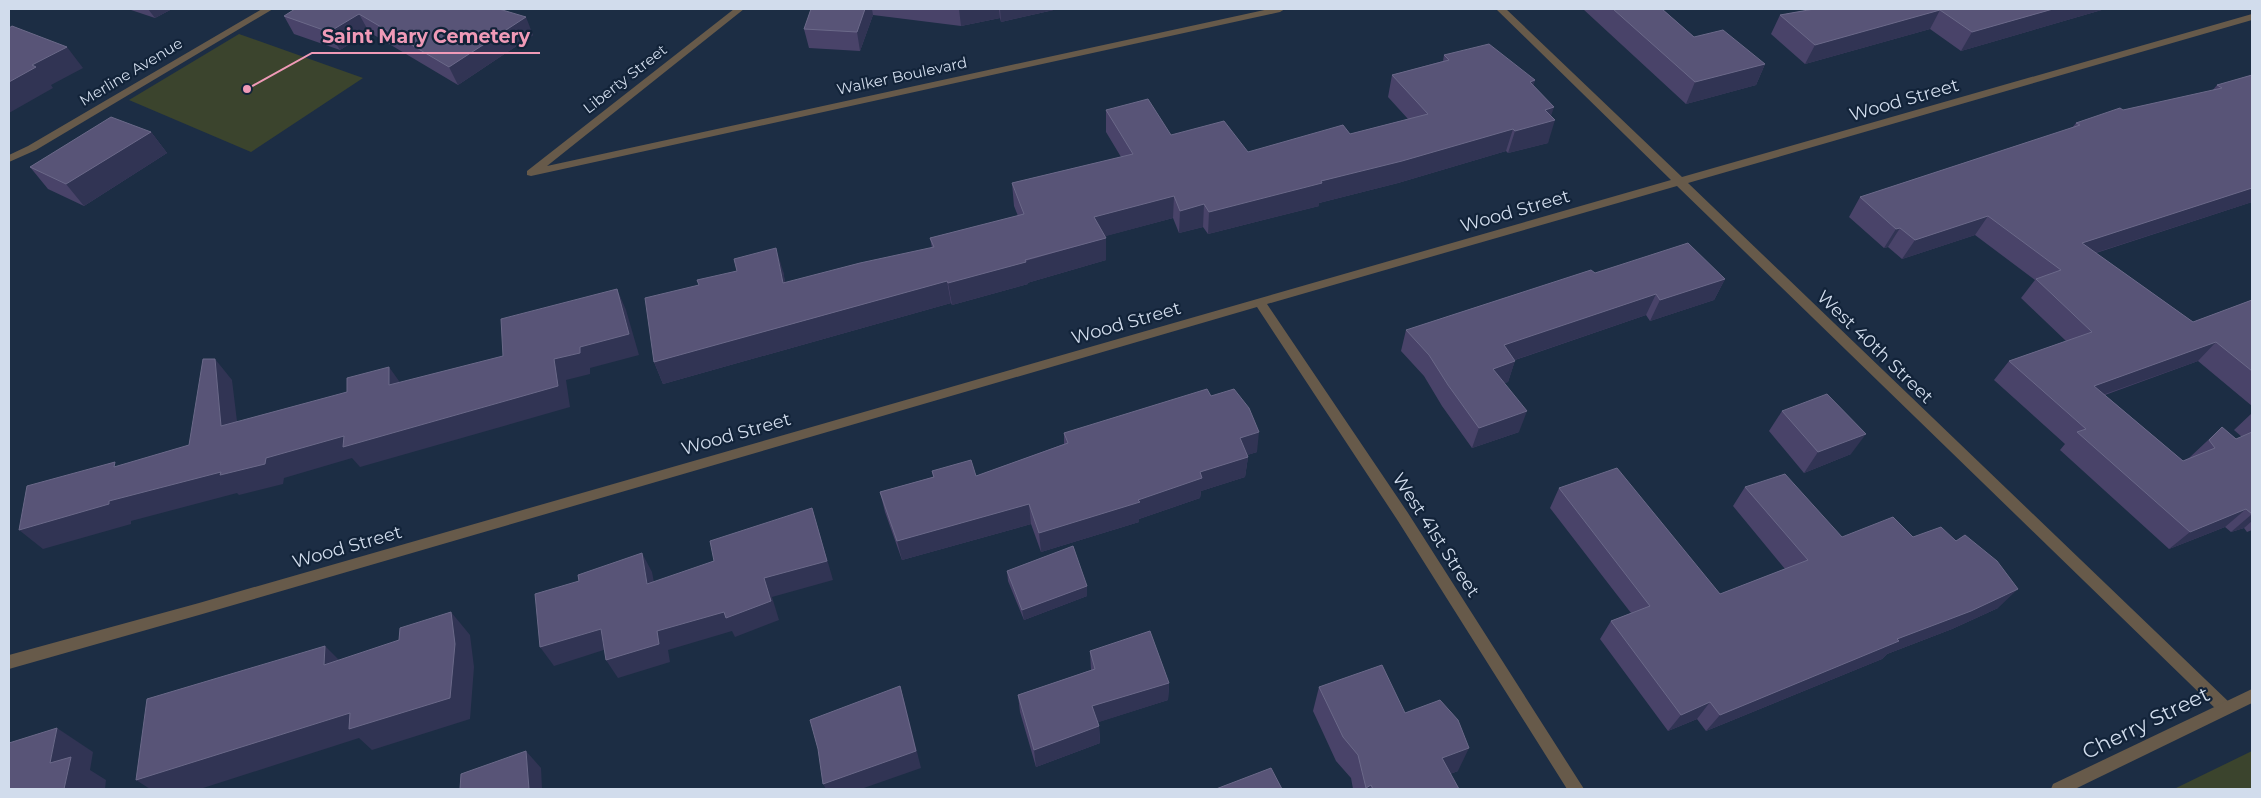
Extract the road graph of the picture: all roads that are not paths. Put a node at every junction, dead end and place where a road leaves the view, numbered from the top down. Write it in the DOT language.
graph roads {
  1 [pos="268,9"];
  2 [pos="739,9"];
  3 [pos="1280,9"];
  4 [pos="1501,9"];
  5 [pos="2252,17"];
  6 [pos="9,160"];
  7 [pos="531,173"];
  8 [pos="1680,182"];
  9 [pos="1260,303"];
  10 [pos="9,662"];
  11 [pos="2252,696"];
  12 [pos="2225,708"];
  13 [pos="1576,789"];
  14 [pos="2058,789"];
  1 -- 6 [label="street, Merline Avenue"];
  2 -- 7 [label="street, Liberty Street"];
  3 -- 7 [label="street, Walker Boulevard"];
  4 -- 8 [label="street, West 40th Street"];
  5 -- 8 [label="street, Wood Street"];
  8 -- 9 [label="street, Wood Street"];
  8 -- 12 [label="street, West 40th Street"];
  9 -- 10 [label="street, Wood Street"];
  9 -- 13 [label="street, West 41st Street"];
  11 -- 12 [label="street, Cherry Street"];
  12 -- 14 [label="street, Cherry Street"];
}
